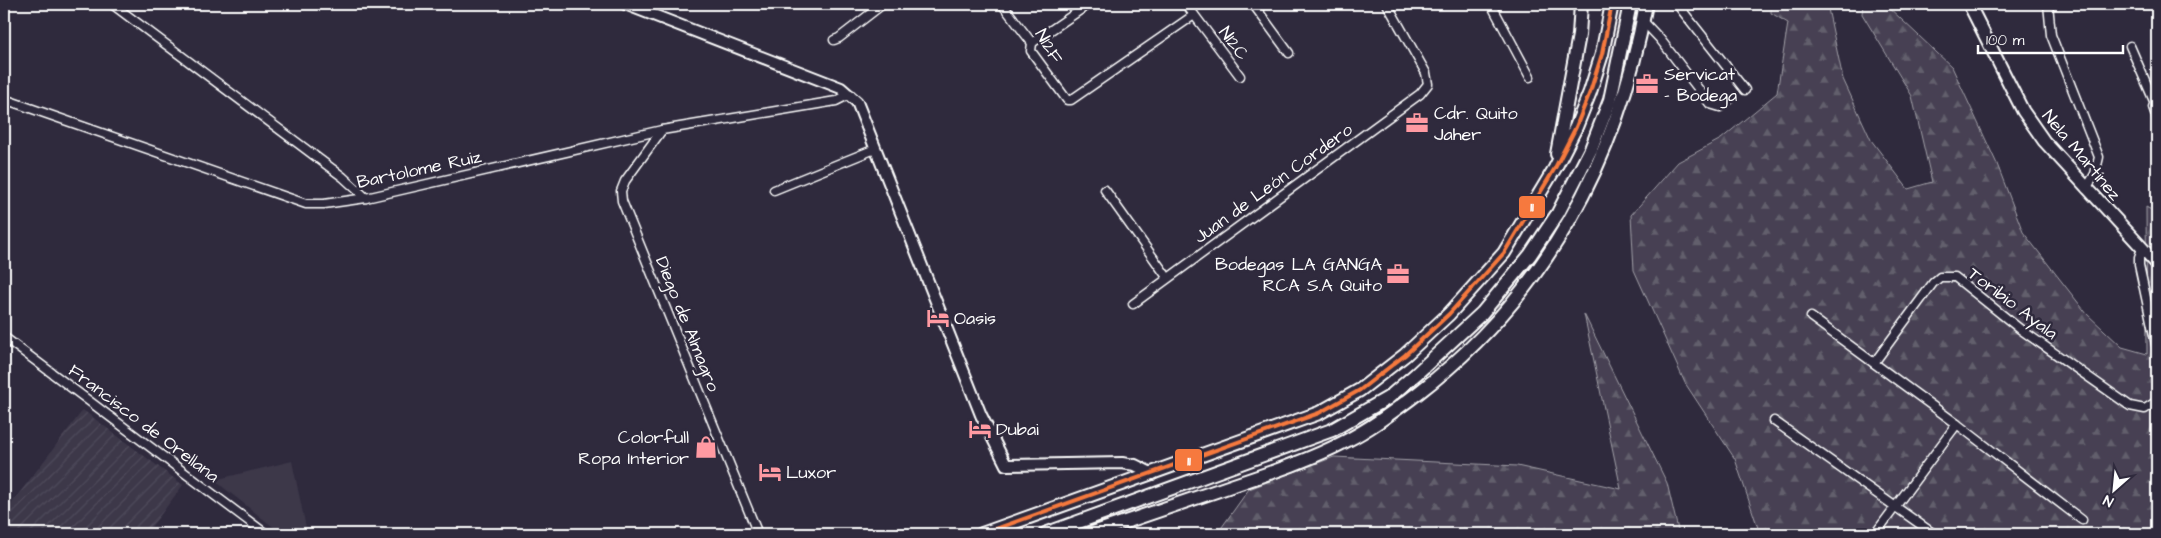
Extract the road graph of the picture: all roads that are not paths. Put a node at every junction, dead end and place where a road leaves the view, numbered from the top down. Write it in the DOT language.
graph roads {
  1 [pos="112,4"];
  2 [pos="625,4"];
  3 [pos="883,4"];
  4 [pos="1002,4"];
  5 [pos="1089,4"];
  6 [pos="1186,4"];
  7 [pos="1253,4"];
  8 [pos="1387,4"];
  9 [pos="1492,4"];
  10 [pos="1581,4"];
  11 [pos="1612,4"];
  12 [pos="1630,4"];
  13 [pos="1677,4"];
  14 [pos="1969,4"];
  15 [pos="2048,4"];
  16 [pos="1647,10"];
  17 [pos="1194,15"];
  18 [pos="834,40"];
  19 [pos="1032,43"];
  20 [pos="2130,46"];
  21 [pos="1289,53"];
  22 [pos="1240,76"];
  23 [pos="1530,77"];
  24 [pos="1745,90"];
  25 [pos="850,94"];
  26 [pos="4,99"];
  27 [pos="1730,99"];
  28 [pos="2156,99"];
  29 [pos="2157,118"];
  30 [pos="662,130"];
  31 [pos="875,149"];
  32 [pos="1555,168"];
  33 [pos="2086,189"];
  34 [pos="774,190"];
  35 [pos="1105,190"];
  36 [pos="366,198"];
  37 [pos="2142,249"];
  38 [pos="2157,264"];
  39 [pos="1167,278"];
  40 [pos="1134,304"];
  41 [pos="1810,317"];
  42 [pos="4,337"];
  43 [pos="2157,349"];
  44 [pos="1874,363"];
  45 [pos="2157,401"];
  46 [pos="1774,421"];
  47 [pos="1957,424"];
  48 [pos="1153,474"];
  49 [pos="1895,506"];
  50 [pos="2082,520"];
  51 [pos="266,534"];
  52 [pos="758,534"];
  53 [pos="982,534"];
  54 [pos="1045,534"];
  55 [pos="1090,534"];
  56 [pos="1875,534"];
  57 [pos="1934,534"];
  1 -- 36 [label="street"];
  2 -- 25 [label="street"];
  3 -- 18 [label="street"];
  4 -- 19 [label="street, N12F"];
  5 -- 19 [label="street"];
  6 -- 17 [label="street, N12C"];
  7 -- 21 [label="street"];
  8 -- 39 [label="street, Juan de León Cordero"];
  9 -- 23 [label="street"];
  10 -- 32 [label="main road"];
  11 -- 32 [label="main road"];
  12 -- 54 [label="main road"];
  13 -- 24 [label="street"];
  14 -- 33 [label="main road, Nela Martínez"];
  15 -- 33 [label="street"];
  16 -- 27 [label="street"];
  16 -- 55 [label="main road"];
  17 -- 19 [label="street, N12F"];
  17 -- 22 [label="street, N12C"];
  20 -- 28 [label="street"];
  25 -- 30 [label="street, Bartolome Ruiz"];
  25 -- 31 [label="street"];
  26 -- 36 [label="street, Bartolome Ruiz"];
  28 -- 29 [label="street"];
  30 -- 36 [label="street, Bartolome Ruiz"];
  30 -- 52 [label="street, Diego de Almagro"];
  31 -- 34 [label="street"];
  31 -- 48 [label="street"];
  32 -- 48 [label="main road"];
  33 -- 37 [label="main road, Nela Martínez"];
  35 -- 39 [label="street"];
  37 -- 38 [label="main road, Nela Martínez"];
  37 -- 43 [label="street"];
  39 -- 40 [label="street, Juan de León Cordero"];
  41 -- 44 [label="street"];
  42 -- 51 [label="street, Francisco de Orellana"];
  44 -- 45 [label="street, Toribio Ayala"];
  44 -- 47 [label="street"];
  46 -- 49 [label="street"];
  47 -- 49 [label="street"];
  47 -- 50 [label="street"];
  48 -- 53 [label="main road"];
  49 -- 56 [label="street"];
  49 -- 57 [label="street"];
}
